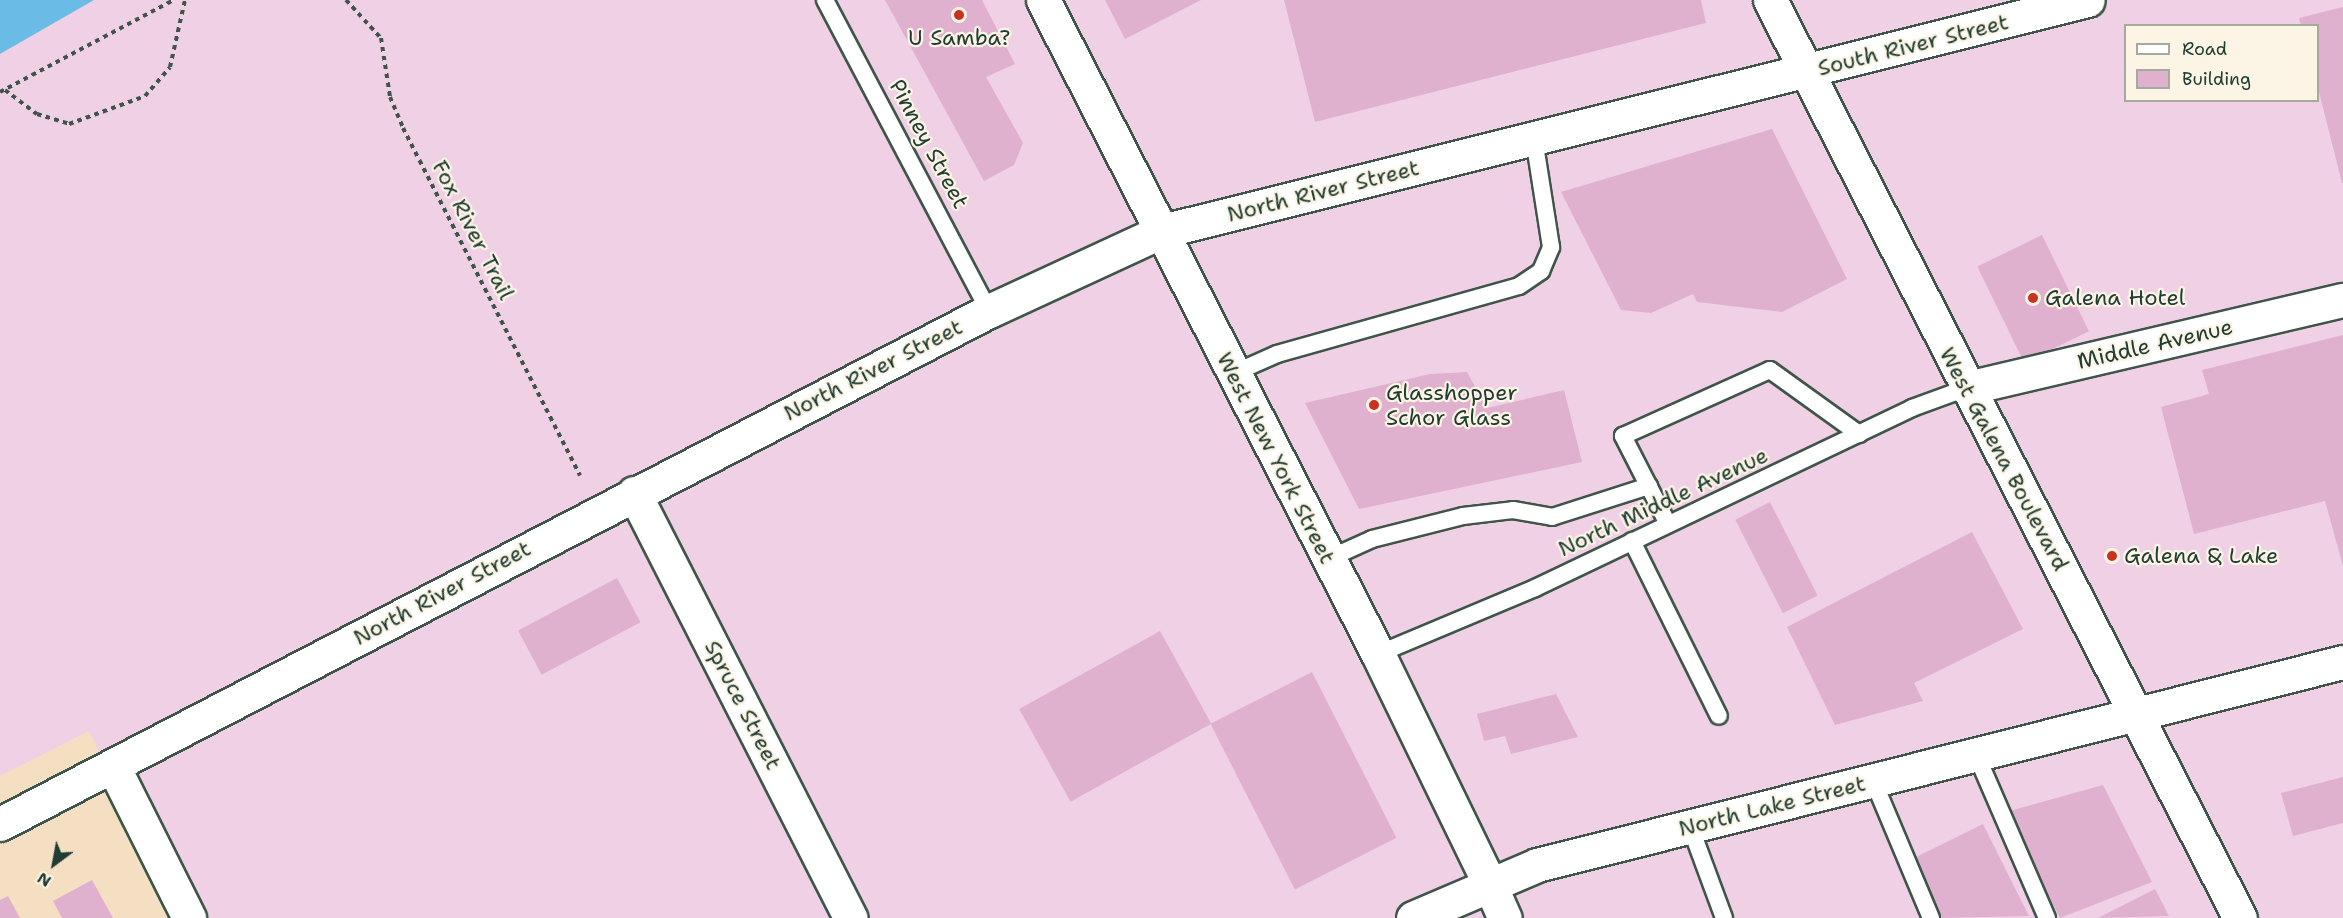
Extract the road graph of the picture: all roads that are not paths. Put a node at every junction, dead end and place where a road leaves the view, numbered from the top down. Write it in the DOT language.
graph roads {
  1 [pos="825,0"];
  2 [pos="1043,0"];
  3 [pos="1770,0"];
  4 [pos="2088,0"];
  5 [pos="1806,71"];
  6 [pos="1534,139"];
  7 [pos="1162,231"];
  8 [pos="2343,300"];
  9 [pos="989,311"];
  10 [pos="1232,374"];
  11 [pos="1966,388"];
  12 [pos="1859,434"];
  13 [pos="1649,486"];
  14 [pos="634,493"];
  15 [pos="1668,524"];
  16 [pos="1632,542"];
  17 [pos="1328,559"];
  18 [pos="1378,654"];
  19 [pos="2343,662"];
  20 [pos="2137,714"];
  21 [pos="1719,716"];
  22 [pos="1976,754"];
  23 [pos="113,766"];
  24 [pos="1873,780"];
  25 [pos="0,824"];
  26 [pos="1690,826"];
  27 [pos="1490,885"];
  28 [pos="189,918"];
  29 [pos="851,918"];
  30 [pos="1413,918"];
  31 [pos="1505,918"];
  32 [pos="1724,918"];
  33 [pos="1931,918"];
  34 [pos="2047,918"];
  35 [pos="2240,918"];
  1 -- 9 [label="lane, Pinney Street"];
  2 -- 7 [label="street, West New York Street"];
  3 -- 5 [label="street, West Galena Boulevard"];
  4 -- 5 [label="street, South River Street"];
  5 -- 6 [label="street, North River Street"];
  5 -- 11 [label="street, West Galena Boulevard"];
  6 -- 7 [label="street, North River Street"];
  6 -- 10 [label="lane"];
  7 -- 9 [label="street, North River Street"];
  7 -- 10 [label="street, West New York Street"];
  8 -- 11 [label="street, Middle Avenue"];
  9 -- 14 [label="street, North River Street"];
  10 -- 17 [label="street, West New York Street"];
  11 -- 12 [label="lane, North Middle Avenue"];
  11 -- 20 [label="street, West Galena Boulevard"];
  12 -- 13 [label="lane"];
  12 -- 15 [label="lane, North Middle Avenue"];
  13 -- 15 [label="lane"];
  13 -- 17 [label="lane"];
  14 -- 23 [label="street, North River Street"];
  14 -- 29 [label="street, Spruce Street"];
  15 -- 16 [label="lane, North Middle Avenue"];
  16 -- 18 [label="lane, North Middle Avenue"];
  16 -- 21 [label="lane"];
  17 -- 18 [label="street, West New York Street"];
  18 -- 27 [label="street, West New York Street"];
  19 -- 20 [label="street, North Lake Street"];
  20 -- 22 [label="street, North Lake Street"];
  20 -- 35 [label="street, West Galena Boulevard"];
  22 -- 24 [label="street, North Lake Street"];
  22 -- 34 [label="lane"];
  23 -- 25 [label="street, North River Street"];
  23 -- 28 [label="street"];
  24 -- 26 [label="street, North Lake Street"];
  24 -- 33 [label="lane"];
  26 -- 27 [label="street, North Lake Street"];
  26 -- 32 [label="lane"];
  27 -- 30 [label="street, North Lake Street"];
  27 -- 31 [label="street, West New York Street"];
}
